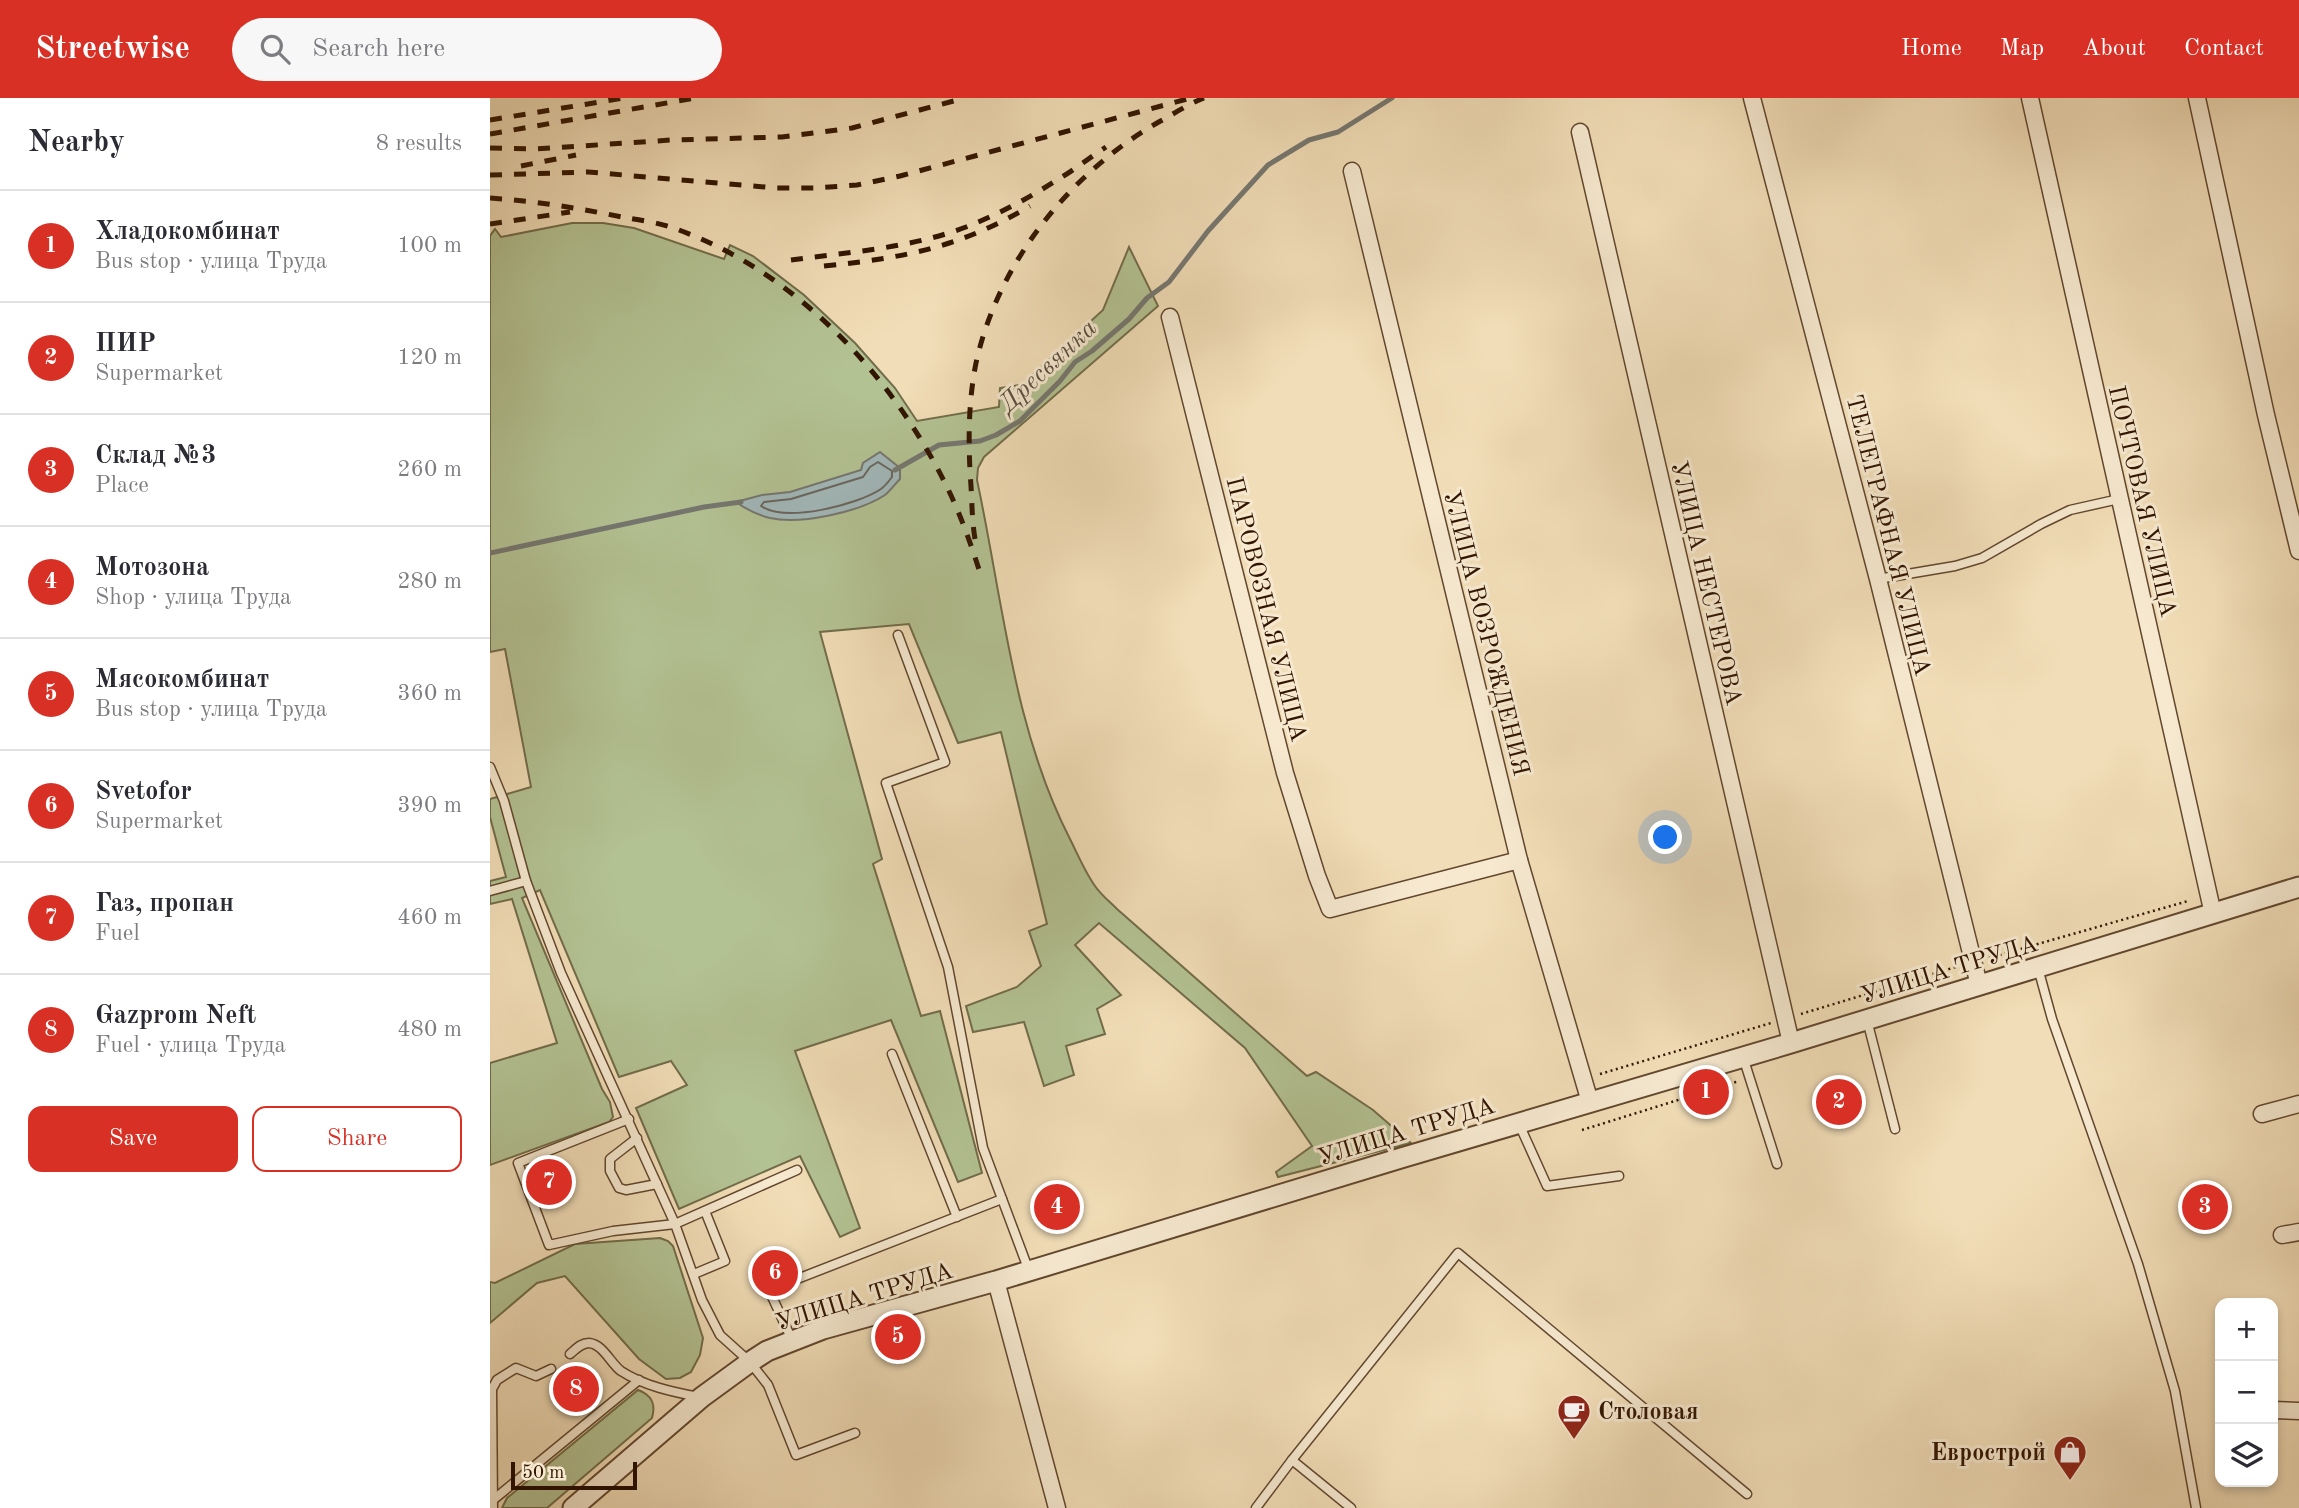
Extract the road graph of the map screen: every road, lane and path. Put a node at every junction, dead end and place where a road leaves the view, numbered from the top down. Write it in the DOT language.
graph roads {
  1 [pos="1752,98"];
  2 [pos="2030,98"];
  3 [pos="2197,98"];
  4 [pos="1580,132"];
  5 [pos="1352,171"];
  6 [pos="1170,317"];
  7 [pos="2119,499"];
  8 [pos="2299,551"];
  9 [pos="1878,579"];
  10 [pos="898,635"];
  11 [pos="490,767"];
  12 [pos="1519,860"];
  13 [pos="526,881"];
  14 [pos="2299,887"];
  15 [pos="490,891"];
  16 [pos="2211,904"];
  17 [pos="1973,962"];
  18 [pos="2038,967"];
  19 [pos="1979,985"];
  20 [pos="1785,1019"];
  21 [pos="1867,1020"];
  22 [pos="1791,1043"];
  23 [pos="892,1054"];
  24 [pos="1743,1057"];
  25 [pos="1749,1078"];
  26 [pos="1583,1079"];
  27 [pos="1590,1102"];
  28 [pos="2299,1104"];
  29 [pos="2262,1114"];
  30 [pos="629,1119"];
  31 [pos="1519,1123"];
  32 [pos="1895,1129"];
  33 [pos="1582,1130"];
  34 [pos="637,1138"];
  35 [pos="1777,1164"];
  36 [pos="797,1170"];
  37 [pos="1619,1176"];
  38 [pos="657,1184"];
  39 [pos="1002,1199"];
  40 [pos="705,1211"];
  41 [pos="957,1217"];
  42 [pos="675,1224"];
  43 [pos="2299,1232"];
  44 [pos="2282,1236"];
  45 [pos="1029,1271"];
  46 [pos="694,1274"];
  47 [pos="996,1281"];
  48 [pos="792,1340"];
  49 [pos="570,1354"];
  50 [pos="750,1362"];
  51 [pos="551,1369"];
  52 [pos="639,1380"];
  53 [pos="702,1397"];
  54 [pos="2278,1410"];
  55 [pos="2299,1411"];
  56 [pos="855,1433"];
  57 [pos="1292,1460"];
  58 [pos="1747,1494"];
  59 [pos="493,1504"];
  60 [pos="573,1508"];
  61 [pos="1057,1508"];
  62 [pos="1256,1508"];
  63 [pos="1351,1508"];
  64 [pos="2196,1508"];
  1 -- 9 [label="street, ТЕЛЕГРАФНАЯ УЛИЦА"];
  2 -- 7 [label="street, ПОЧТОВАЯ УЛИЦА"];
  3 -- 8 [label="street"];
  4 -- 20 [label="street, УЛИЦА НЕСТЕРОВА"];
  5 -- 12 [label="street, УЛИЦА ВОЗРОЖДЕНИЯ"];
  6 -- 12 [label="street, ПАРОВОЗНАЯ УЛИЦА"];
  7 -- 9 [label="lane"];
  7 -- 16 [label="street, ПОЧТОВАЯ УЛИЦА"];
  9 -- 17 [label="street, ТЕЛЕГРАФНАЯ УЛИЦА"];
  10 -- 39 [label="lane"];
  11 -- 13 [label="lane"];
  12 -- 26 [label="street, УЛИЦА ВОЗРОЖДЕНИЯ"];
  13 -- 15 [label="lane"];
  13 -- 30 [label="lane"];
  14 -- 16 [label="street, УЛИЦА ТРУДА"];
  16 -- 17 [label="path"];
  16 -- 18 [label="street, УЛИЦА ТРУДА"];
  17 -- 19 [label="street, ТЕЛЕГРАФНАЯ УЛИЦА"];
  17 -- 20 [label="path"];
  18 -- 19 [label="street, УЛИЦА ТРУДА"];
  18 -- 64 [label="lane"];
  19 -- 21 [label="street, УЛИЦА ТРУДА"];
  20 -- 22 [label="street, УЛИЦА НЕСТЕРОВА"];
  20 -- 26 [label="path"];
  21 -- 22 [label="street, УЛИЦА ТРУДА"];
  21 -- 32 [label="lane"];
  22 -- 24 [label="street, УЛИЦА ТРУДА"];
  23 -- 41 [label="lane"];
  24 -- 25 [label="lane"];
  24 -- 27 [label="street, УЛИЦА ТРУДА"];
  25 -- 33 [label="path"];
  25 -- 35 [label="lane"];
  26 -- 27 [label="street, УЛИЦА ВОЗРОЖДЕНИЯ"];
  27 -- 31 [label="street, УЛИЦА ТРУДА"];
  28 -- 29 [label="street"];
  30 -- 34 [label="lane"];
  30 -- 42 [label="lane"];
  31 -- 37 [label="lane"];
  31 -- 45 [label="street, УЛИЦА ТРУДА"];
  34 -- 38 [label="lane"];
  34 -- 38 [label="lane"];
  36 -- 40 [label="lane"];
  38 -- 42 [label="lane"];
  39 -- 41 [label="lane"];
  39 -- 45 [label="lane"];
  40 -- 42 [label="lane"];
  40 -- 46 [label="lane"];
  41 -- 48 [label="lane"];
  42 -- 46 [label="lane"];
  43 -- 44 [label="street"];
  45 -- 47 [label="street, УЛИЦА ТРУДА"];
  46 -- 50 [label="lane"];
  47 -- 48 [label="street, УЛИЦА ТРУДА"];
  47 -- 61 [label="street"];
  48 -- 50 [label="street, УЛИЦА ТРУДА"];
  49 -- 52 [label="lane"];
  50 -- 53 [label="street, УЛИЦА ТРУДА"];
  50 -- 56 [label="lane"];
  51 -- 59 [label="lane"];
  52 -- 53 [label="lane"];
  52 -- 59 [label="lane"];
  53 -- 60 [label="street, УЛИЦА ТРУДА"];
  54 -- 55 [label="street"];
  57 -- 58 [label="lane"];
  57 -- 62 [label="lane"];
  57 -- 63 [label="lane"];
}
